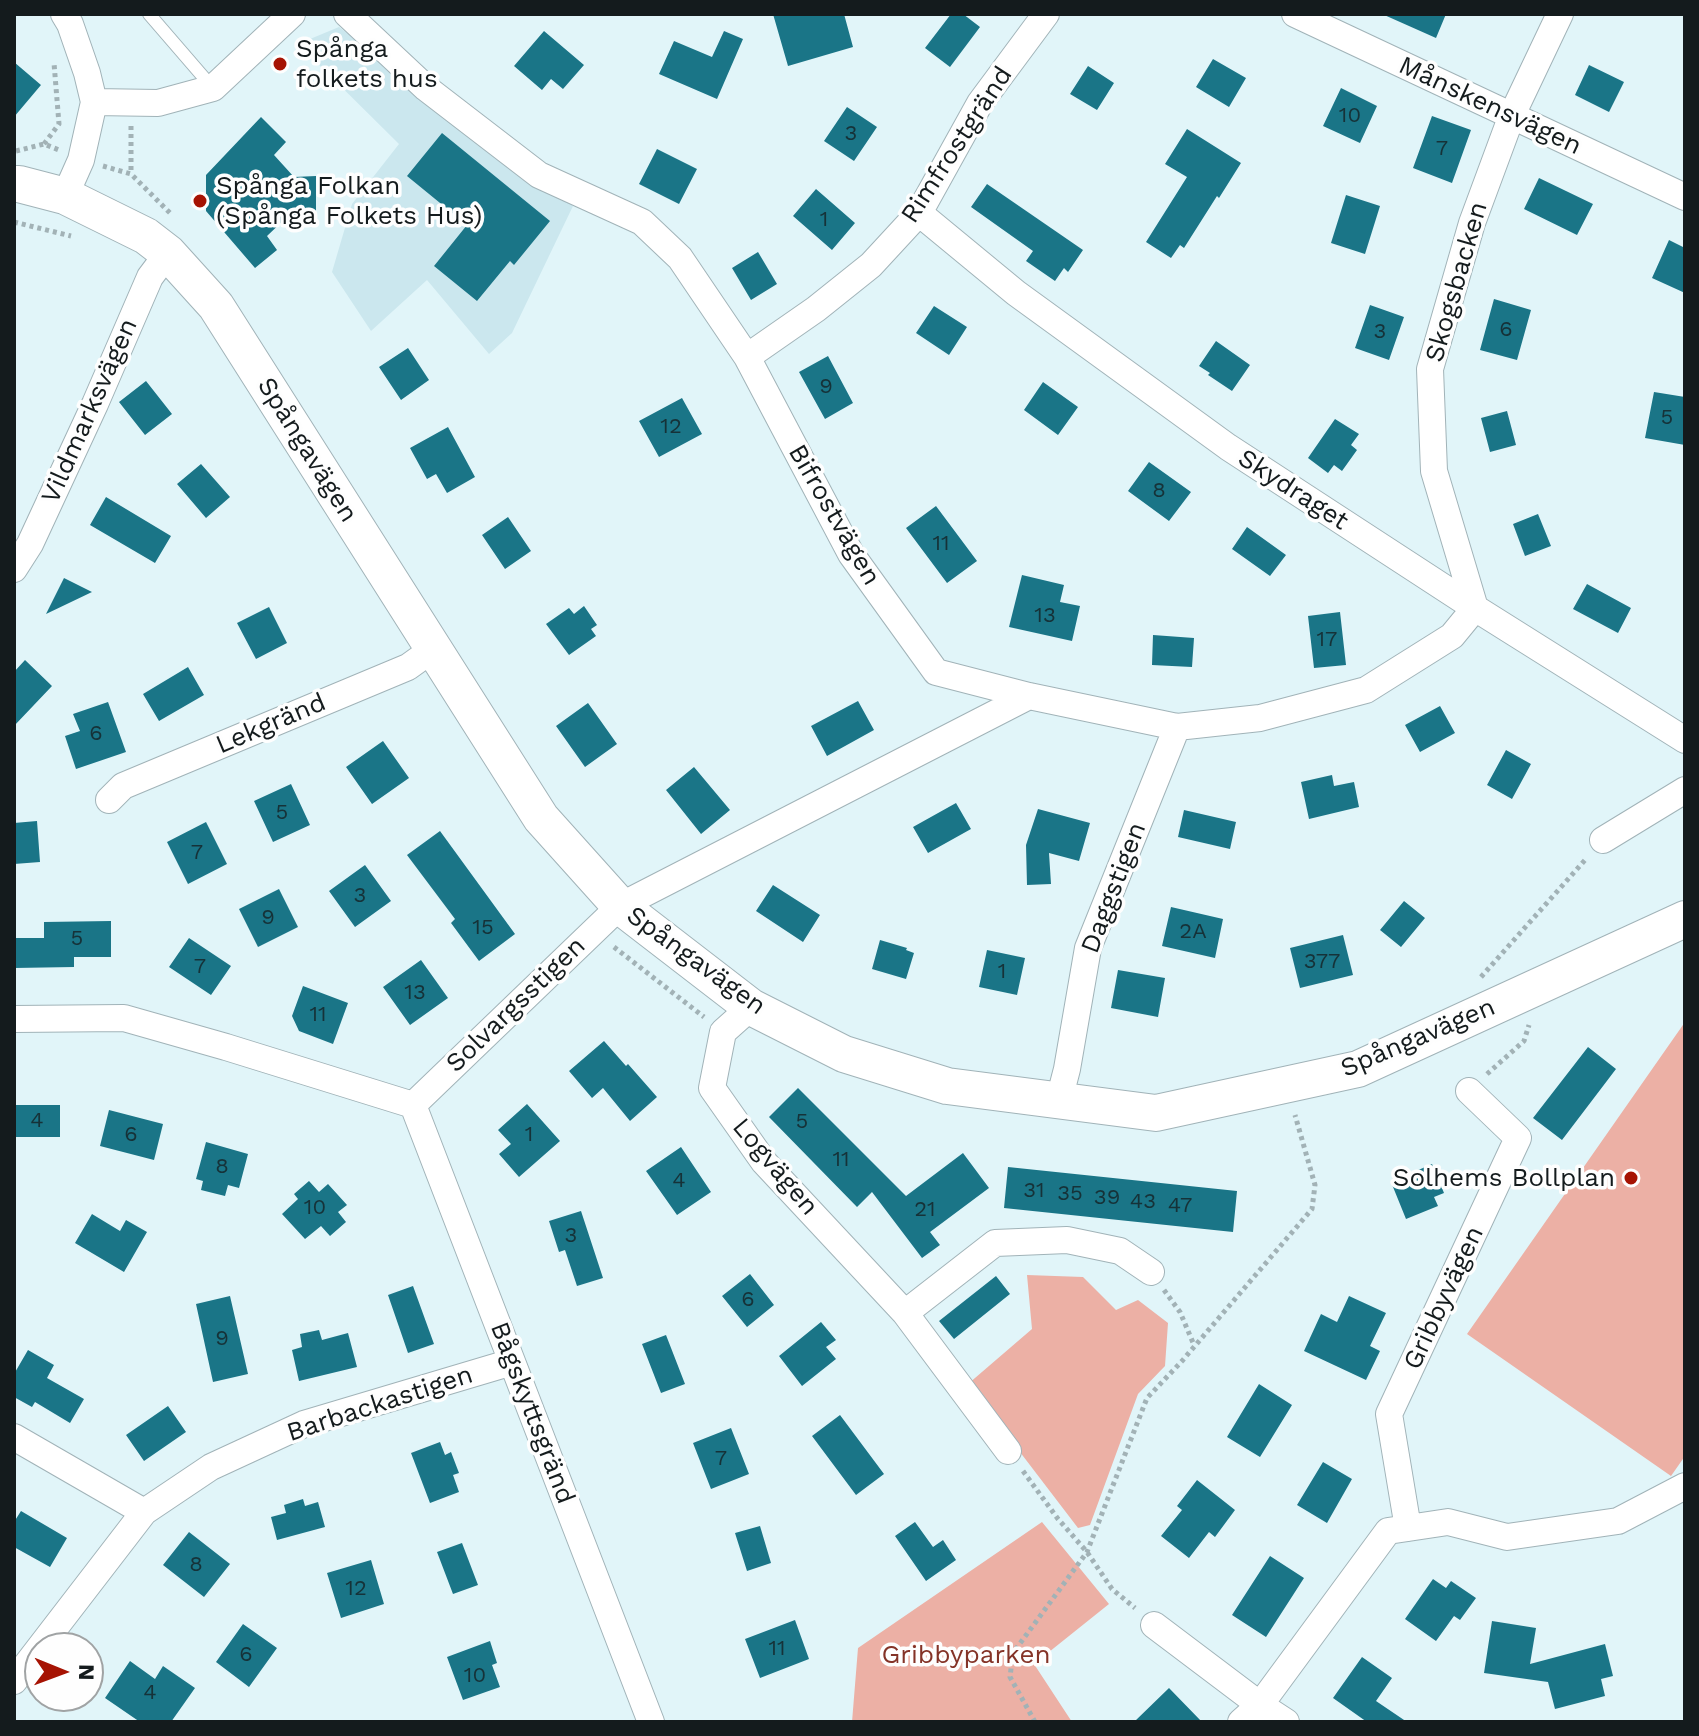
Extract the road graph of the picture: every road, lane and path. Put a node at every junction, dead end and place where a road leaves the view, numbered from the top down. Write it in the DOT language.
graph roads {
  1 [pos="64,14"];
  2 [pos="149,14"];
  3 [pos="292,14"];
  4 [pos="347,14"];
  5 [pos="1046,14"];
  6 [pos="1295,14"];
  7 [pos="1560,14"];
  8 [pos="53,55"];
  9 [pos="213,88"];
  10 [pos="94,102"];
  11 [pos="1512,115"];
  12 [pos="44,144"];
  13 [pos="14,151"];
  14 [pos="81,160"];
  15 [pos="14,184"];
  16 [pos="65,196"];
  17 [pos="1685,197"];
  18 [pos="919,213"];
  19 [pos="172,236"];
  20 [pos="747,357"];
  21 [pos="14,569"];
  22 [pos="1475,608"];
  23 [pos="433,649"];
  24 [pos="1029,696"];
  25 [pos="1177,727"];
  26 [pos="1685,740"];
  27 [pos="1685,790"];
  28 [pos="109,800"];
  29 [pos="1603,840"];
  30 [pos="620,906"];
  31 [pos="1685,919"];
  32 [pos="1489,977"];
  33 [pos="751,1007"];
  34 [pos="1534,1012"];
  35 [pos="14,1019"];
  36 [pos="1469,1091"];
  37 [pos="1059,1100"];
  38 [pos="413,1105"];
  39 [pos="1292,1107"];
  40 [pos="1151,1272"];
  41 [pos="905,1313"];
  42 [pos="1194,1345"];
  43 [pos="512,1362"];
  44 [pos="14,1437"];
  45 [pos="1008,1451"];
  46 [pos="1685,1486"];
  47 [pos="144,1512"];
  48 [pos="1408,1528"];
  49 [pos="1087,1552"];
  50 [pos="1154,1625"];
  51 [pos="14,1681"];
  52 [pos="1250,1713"];
  53 [pos="651,1722"];
  54 [pos="1035,1722"];
  55 [pos="1286,1722"];
  1 -- 10 [label="street"];
  2 -- 9 [label="lane"];
  3 -- 9 [label="street"];
  4 -- 20 [label="street, Bifrostvägen"];
  5 -- 18 [label="street, Rimfrostgränd"];
  6 -- 11 [label="street, Månskensvägen"];
  7 -- 11 [label="street, Skogsbacken"];
  8 -- 12 [label="path"];
  9 -- 10 [label="street"];
  10 -- 14 [label="street"];
  11 -- 17 [label="street, Månskensvägen"];
  11 -- 22 [label="street, Skogsbacken"];
  12 -- 13 [label="path"];
  12 -- 14 [label="path"];
  14 -- 16 [label="street"];
  14 -- 19 [label="path"];
  15 -- 16 [label="street, Spångavägen"];
  16 -- 19 [label="street, Spångavägen"];
  18 -- 20 [label="street, Rimfrostgränd"];
  18 -- 22 [label="street, Skydraget"];
  19 -- 21 [label="street, Vildmarksvägen"];
  19 -- 23 [label="street, Spångavägen"];
  20 -- 24 [label="street, Bifrostvägen"];
  22 -- 25 [label="street, Bifrostvägen"];
  22 -- 26 [label="street, Skydraget"];
  23 -- 28 [label="street, Lekgränd"];
  23 -- 30 [label="street, Spångavägen"];
  24 -- 25 [label="street, Bifrostvägen"];
  24 -- 30 [label="street, Solvargsstigen"];
  25 -- 37 [label="street, Daggstigen"];
  27 -- 29 [label="street"];
  29 -- 32 [label="path"];
  30 -- 33 [label="street, Spångavägen"];
  30 -- 38 [label="street, Solvargsstigen"];
  31 -- 37 [label="street, Spångavägen"];
  33 -- 37 [label="street, Spångavägen"];
  33 -- 41 [label="street, Logvägen"];
  34 -- 36 [label="path"];
  35 -- 38 [label="street"];
  36 -- 48 [label="street, Gribbyvägen"];
  38 -- 43 [label="street, Bågskyttsgränd"];
  39 -- 42 [label="path"];
  40 -- 41 [label="street"];
  40 -- 42 [label="path"];
  41 -- 45 [label="street, Logvägen"];
  42 -- 49 [label="path"];
  43 -- 47 [label="street, Barbackastigen"];
  43 -- 53 [label="street, Bågskyttsgränd"];
  44 -- 47 [label="street"];
  45 -- 49 [label="path"];
  46 -- 48 [label="street"];
  47 -- 51 [label="street, Barbackastigen"];
  48 -- 52 [label="street"];
  49 -- 50 [label="path"];
  49 -- 54 [label="path"];
  50 -- 52 [label="street"];
  52 -- 55 [label="street"];
}
